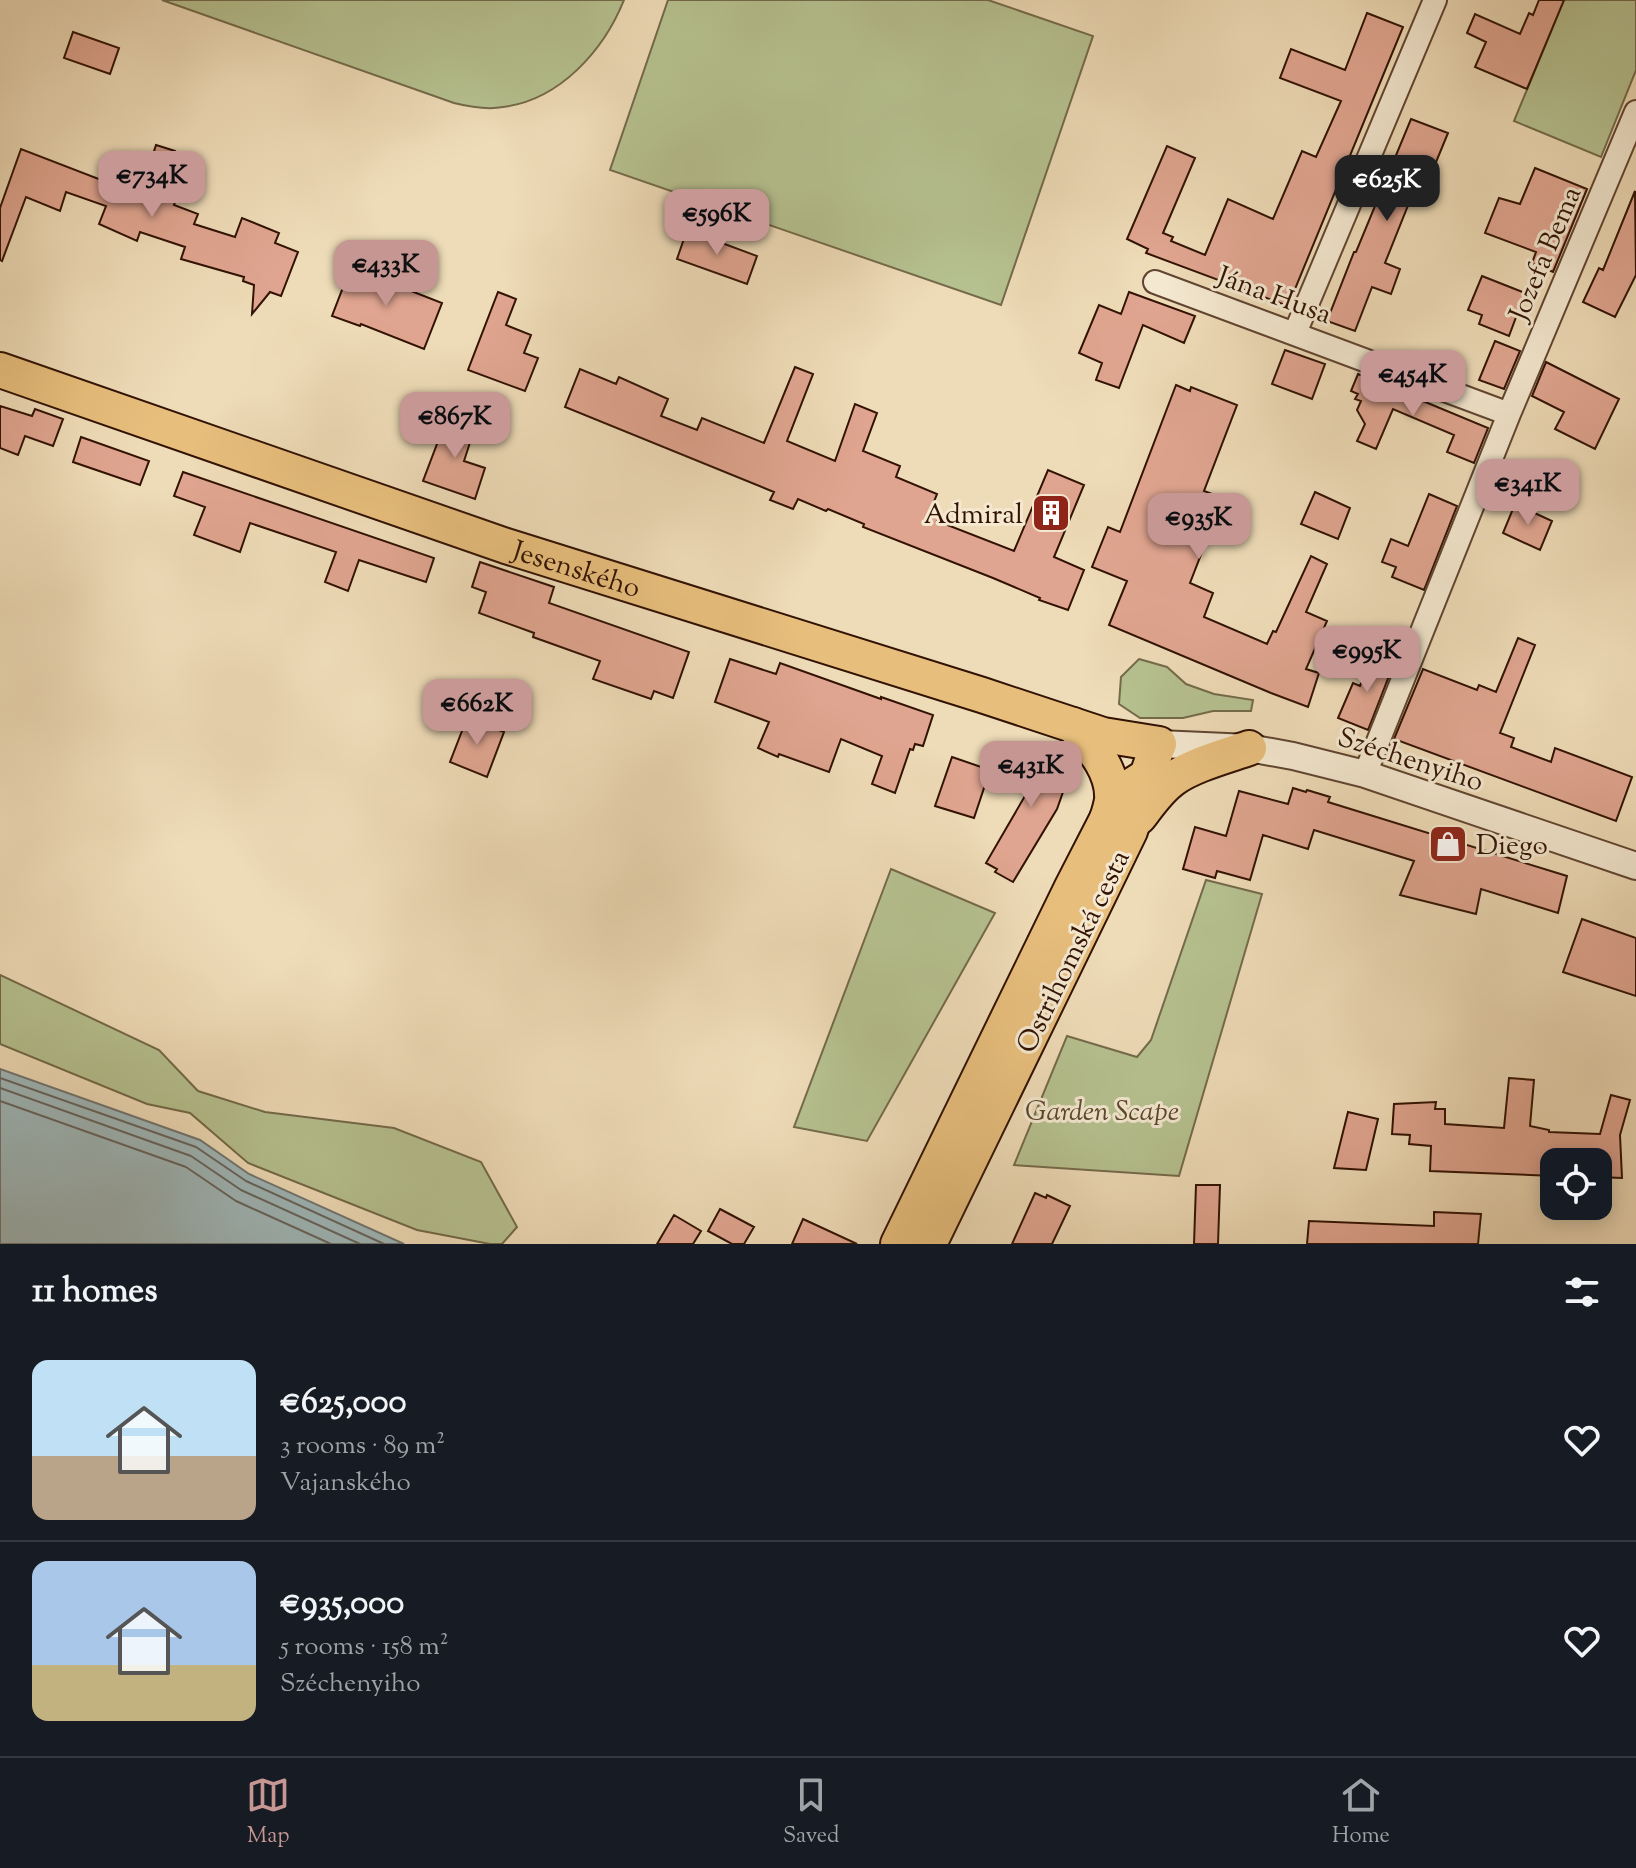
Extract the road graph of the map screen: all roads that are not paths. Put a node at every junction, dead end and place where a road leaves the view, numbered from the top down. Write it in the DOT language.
graph roads {
  1 [pos="1435,0"];
  2 [pos="1636,112"];
  3 [pos="1155,282"];
  4 [pos="1295,333"];
  5 [pos="0,370"];
  6 [pos="1509,414"];
  7 [pos="1073,725"];
  8 [pos="1159,744"];
  9 [pos="1249,748"];
  10 [pos="1365,774"];
  11 [pos="1119,825"];
  12 [pos="1636,866"];
  13 [pos="898,1244"];
  14 [pos="929,1244"];
  1 -- 4 [label="street"];
  2 -- 6 [label="street, Jozefa Bema"];
  3 -- 4 [label="street, Jána Husa"];
  4 -- 6 [label="street, Jána Husa"];
  5 -- 7 [label="main road, Jesenského"];
  6 -- 10 [label="street, Jozefa Bema"];
  7 -- 8 [label="main road, Jesenského"];
  7 -- 11 [label="main road"];
  8 -- 9 [label="street, Széchenyiho"];
  8 -- 11 [label="main road"];
  9 -- 10 [label="street, Széchenyiho"];
  9 -- 11 [label="main road"];
  10 -- 12 [label="street, Széchenyiho"];
  11 -- 13 [label="main road"];
  11 -- 14 [label="main road, Ostrihomská cesta"];
}
